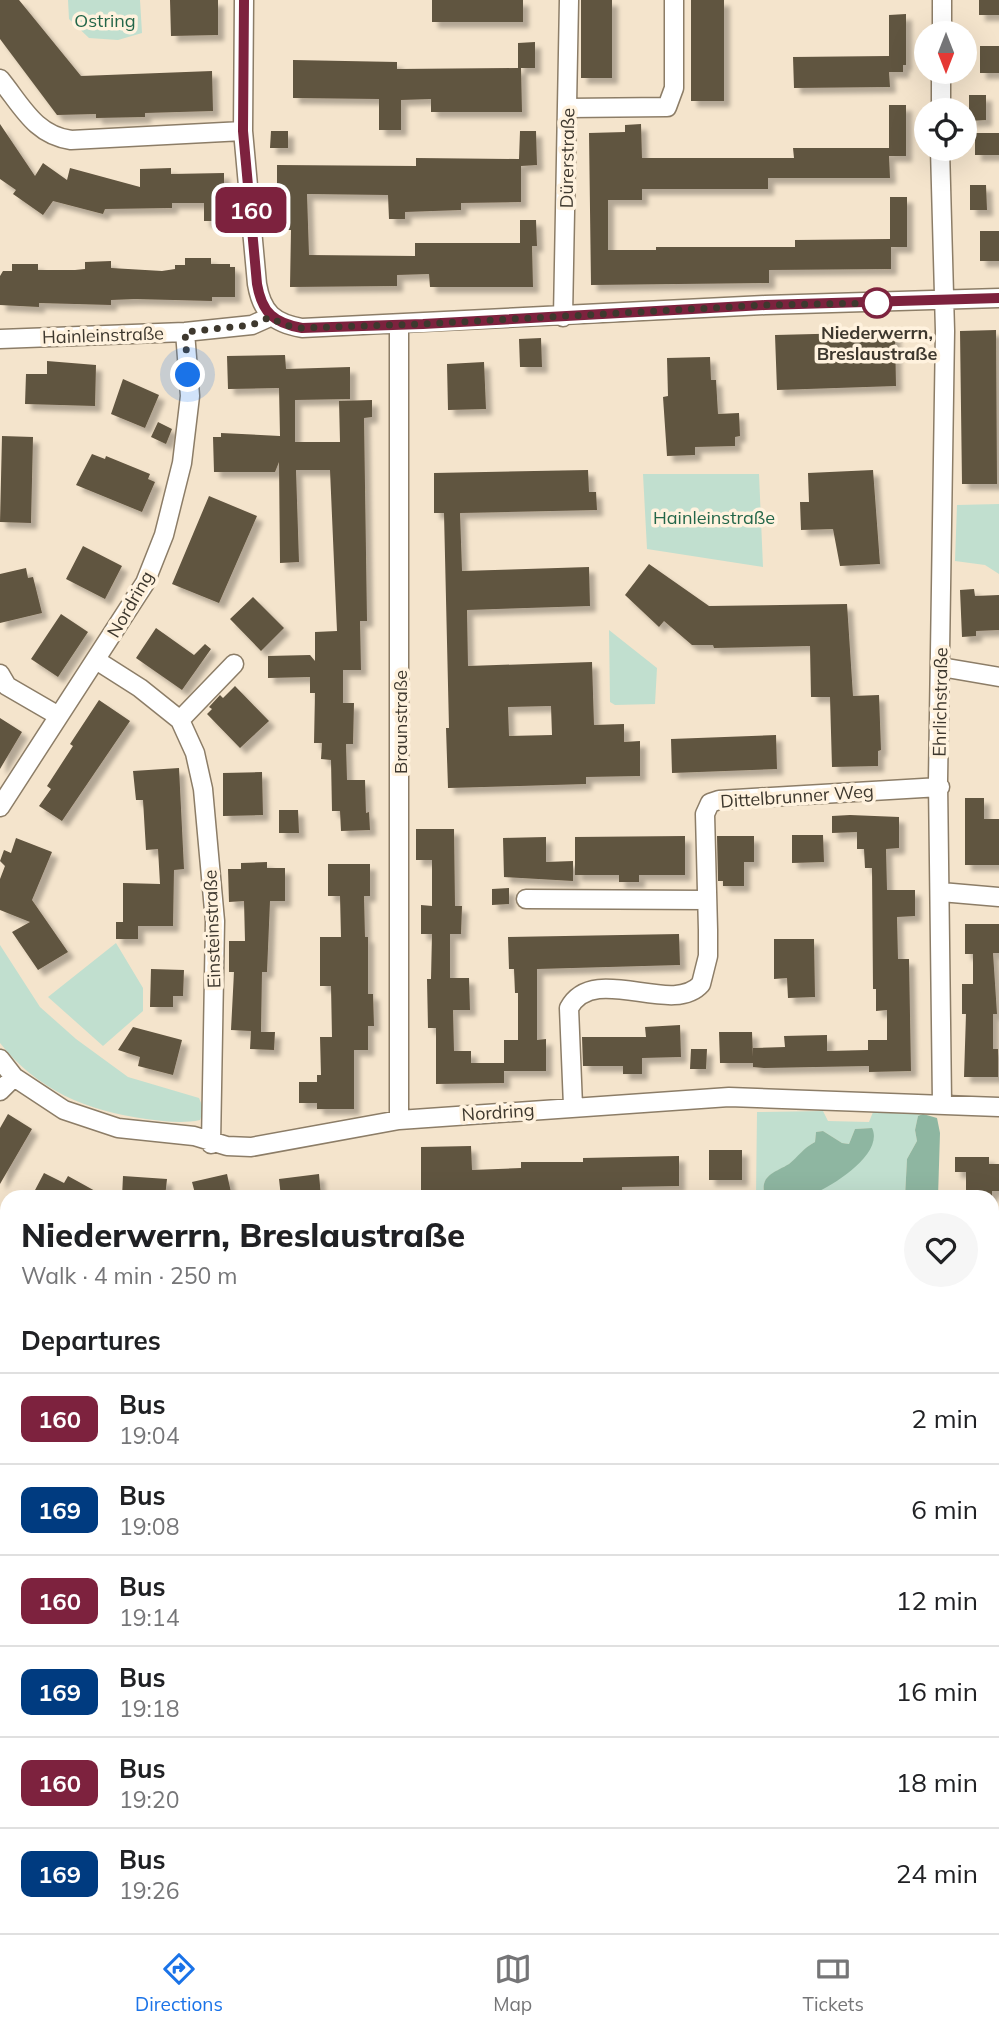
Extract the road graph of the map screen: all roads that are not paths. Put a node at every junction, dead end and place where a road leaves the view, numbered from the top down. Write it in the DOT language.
graph roads {
  1 [pos="244,0"];
  2 [pos="569,0"];
  3 [pos="674,0"];
  4 [pos="943,0"];
  5 [pos="942,21"];
  6 [pos="0,79"];
  7 [pos="568,108"];
  8 [pos="243,131"];
  9 [pos="940,161"];
  10 [pos="999,298"];
  11 [pos="944,302"];
  12 [pos="270,317"];
  13 [pos="563,317"];
  14 [pos="399,324"];
  15 [pos="185,332"];
  16 [pos="0,339"];
  17 [pos="96,660"];
  18 [pos="233,664"];
  19 [pos="941,667"];
  20 [pos="0,674"];
  21 [pos="999,677"];
  22 [pos="57,715"];
  23 [pos="180,720"];
  24 [pos="940,787"];
  25 [pos="0,807"];
  26 [pos="941,892"];
  27 [pos="999,897"];
  28 [pos="526,899"];
  29 [pos="706,900"];
  30 [pos="0,1059"];
  31 [pos="14,1077"];
  32 [pos="0,1091"];
  33 [pos="942,1103"];
  34 [pos="573,1107"];
  35 [pos="999,1107"];
  36 [pos="398,1120"];
  37 [pos="211,1144"];
  1 -- 8 [label="street"];
  2 -- 7 [label="street, Dürerstraße"];
  3 -- 7 [label="street"];
  4 -- 5 [label="street"];
  6 -- 8 [label="street"];
  7 -- 13 [label="street, Dürerstraße"];
  8 -- 12 [label="street"];
  9 -- 11 [label="street, Ehrlichstraße"];
  10 -- 11 [label="street"];
  11 -- 13 [label="street"];
  11 -- 19 [label="street, Ehrlichstraße"];
  12 -- 14 [label="street"];
  12 -- 15 [label="street, Hainleinstraße"];
  13 -- 14 [label="street"];
  14 -- 36 [label="street, Braunstraße"];
  15 -- 16 [label="street, Hainleinstraße"];
  15 -- 17 [label="street, Nordring"];
  17 -- 22 [label="street, Nordring"];
  17 -- 23 [label="street"];
  18 -- 23 [label="street"];
  19 -- 21 [label="street"];
  19 -- 24 [label="street, Ehrlichstraße"];
  20 -- 22 [label="street"];
  22 -- 25 [label="street, Nordring"];
  23 -- 37 [label="street, Einsteinstraße"];
  24 -- 26 [label="street, Ehrlichstraße"];
  24 -- 29 [label="street, Dittelbrunner Weg"];
  26 -- 27 [label="street"];
  26 -- 33 [label="street, Ehrlichstraße"];
  28 -- 29 [label="street"];
  29 -- 34 [label="street, Dittelbrunner Weg"];
  30 -- 31 [label="street, Nordring"];
  31 -- 32 [label="street"];
  31 -- 37 [label="street, Nordring"];
  33 -- 34 [label="street, Nordring"];
  33 -- 35 [label="street, Nordring"];
  34 -- 36 [label="street, Nordring"];
  36 -- 37 [label="street, Nordring"];
}
